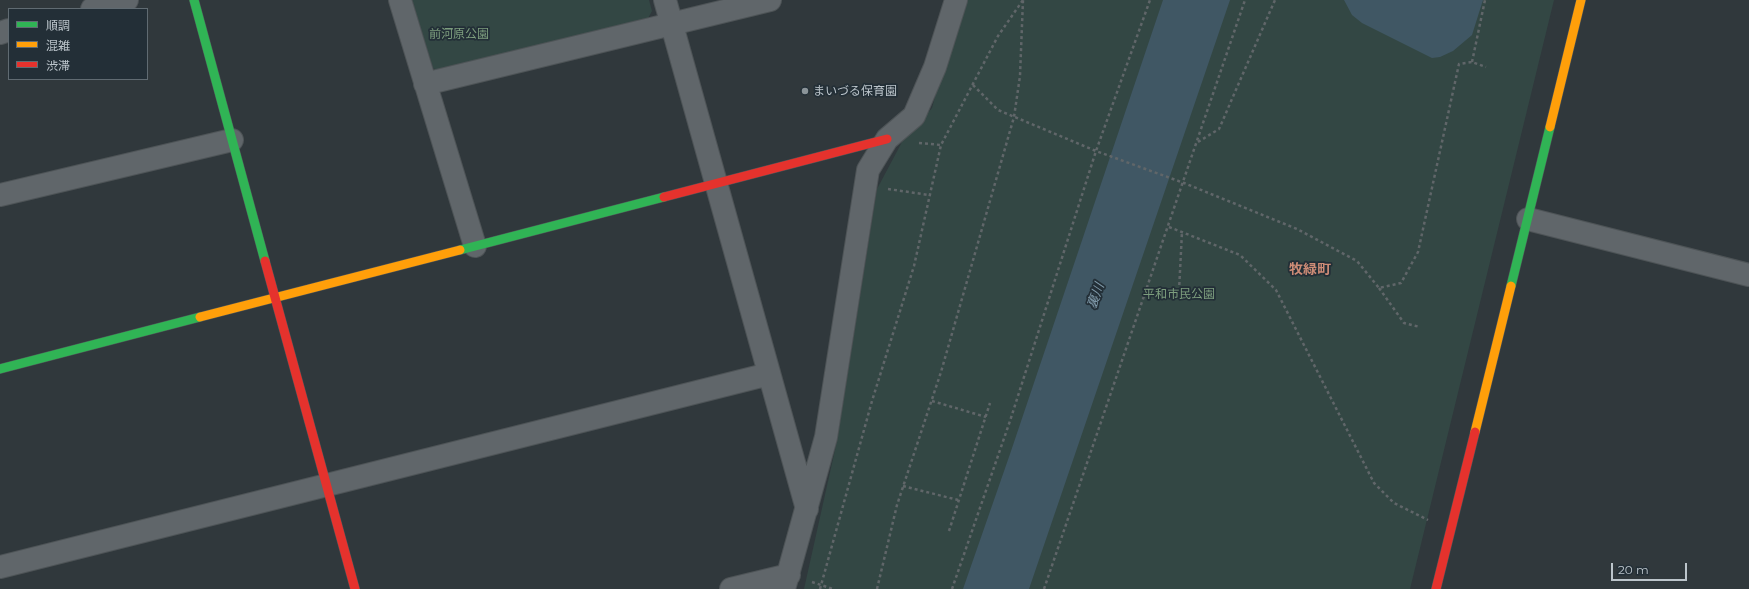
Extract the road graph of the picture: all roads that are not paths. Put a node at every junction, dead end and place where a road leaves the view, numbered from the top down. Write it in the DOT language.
graph roads {
  1 [pos="127,0"];
  2 [pos="194,0"];
  3 [pos="400,0"];
  4 [pos="665,0"];
  5 [pos="770,0"];
  6 [pos="956,0"];
  7 [pos="1581,0"];
  8 [pos="96,8"];
  9 [pos="671,24"];
  10 [pos="425,84"];
  11 [pos="887,139"];
  12 [pos="232,140"];
  13 [pos="715,184"];
  14 [pos="0,195"];
  15 [pos="1528,219"];
  16 [pos="475,246"];
  17 [pos="1749,275"];
  18 [pos="275,298"];
  19 [pos="0,369"];
  20 [pos="769,374"];
  21 [pos="326,485"];
  22 [pos="807,510"];
  23 [pos="0,567"];
  24 [pos="786,582"];
  25 [pos="355,589"];
  26 [pos="731,589"];
  27 [pos="1436,589"];
  1 -- 8 [label="street"];
  2 -- 12 [label="street"];
  3 -- 10 [label="street"];
  4 -- 9 [label="street"];
  5 -- 9 [label="street"];
  6 -- 11 [label="street"];
  7 -- 15 [label="street"];
  9 -- 10 [label="street"];
  9 -- 13 [label="street"];
  10 -- 16 [label="street"];
  11 -- 13 [label="street"];
  11 -- 22 [label="street"];
  12 -- 14 [label="street"];
  12 -- 18 [label="street"];
  13 -- 16 [label="street"];
  13 -- 20 [label="street"];
  15 -- 17 [label="street"];
  15 -- 27 [label="street"];
  16 -- 18 [label="street"];
  18 -- 19 [label="street"];
  18 -- 21 [label="street"];
  20 -- 21 [label="street"];
  20 -- 22 [label="street"];
  21 -- 23 [label="street"];
  21 -- 25 [label="street"];
  22 -- 24 [label="street"];
  24 -- 26 [label="street"];
}
